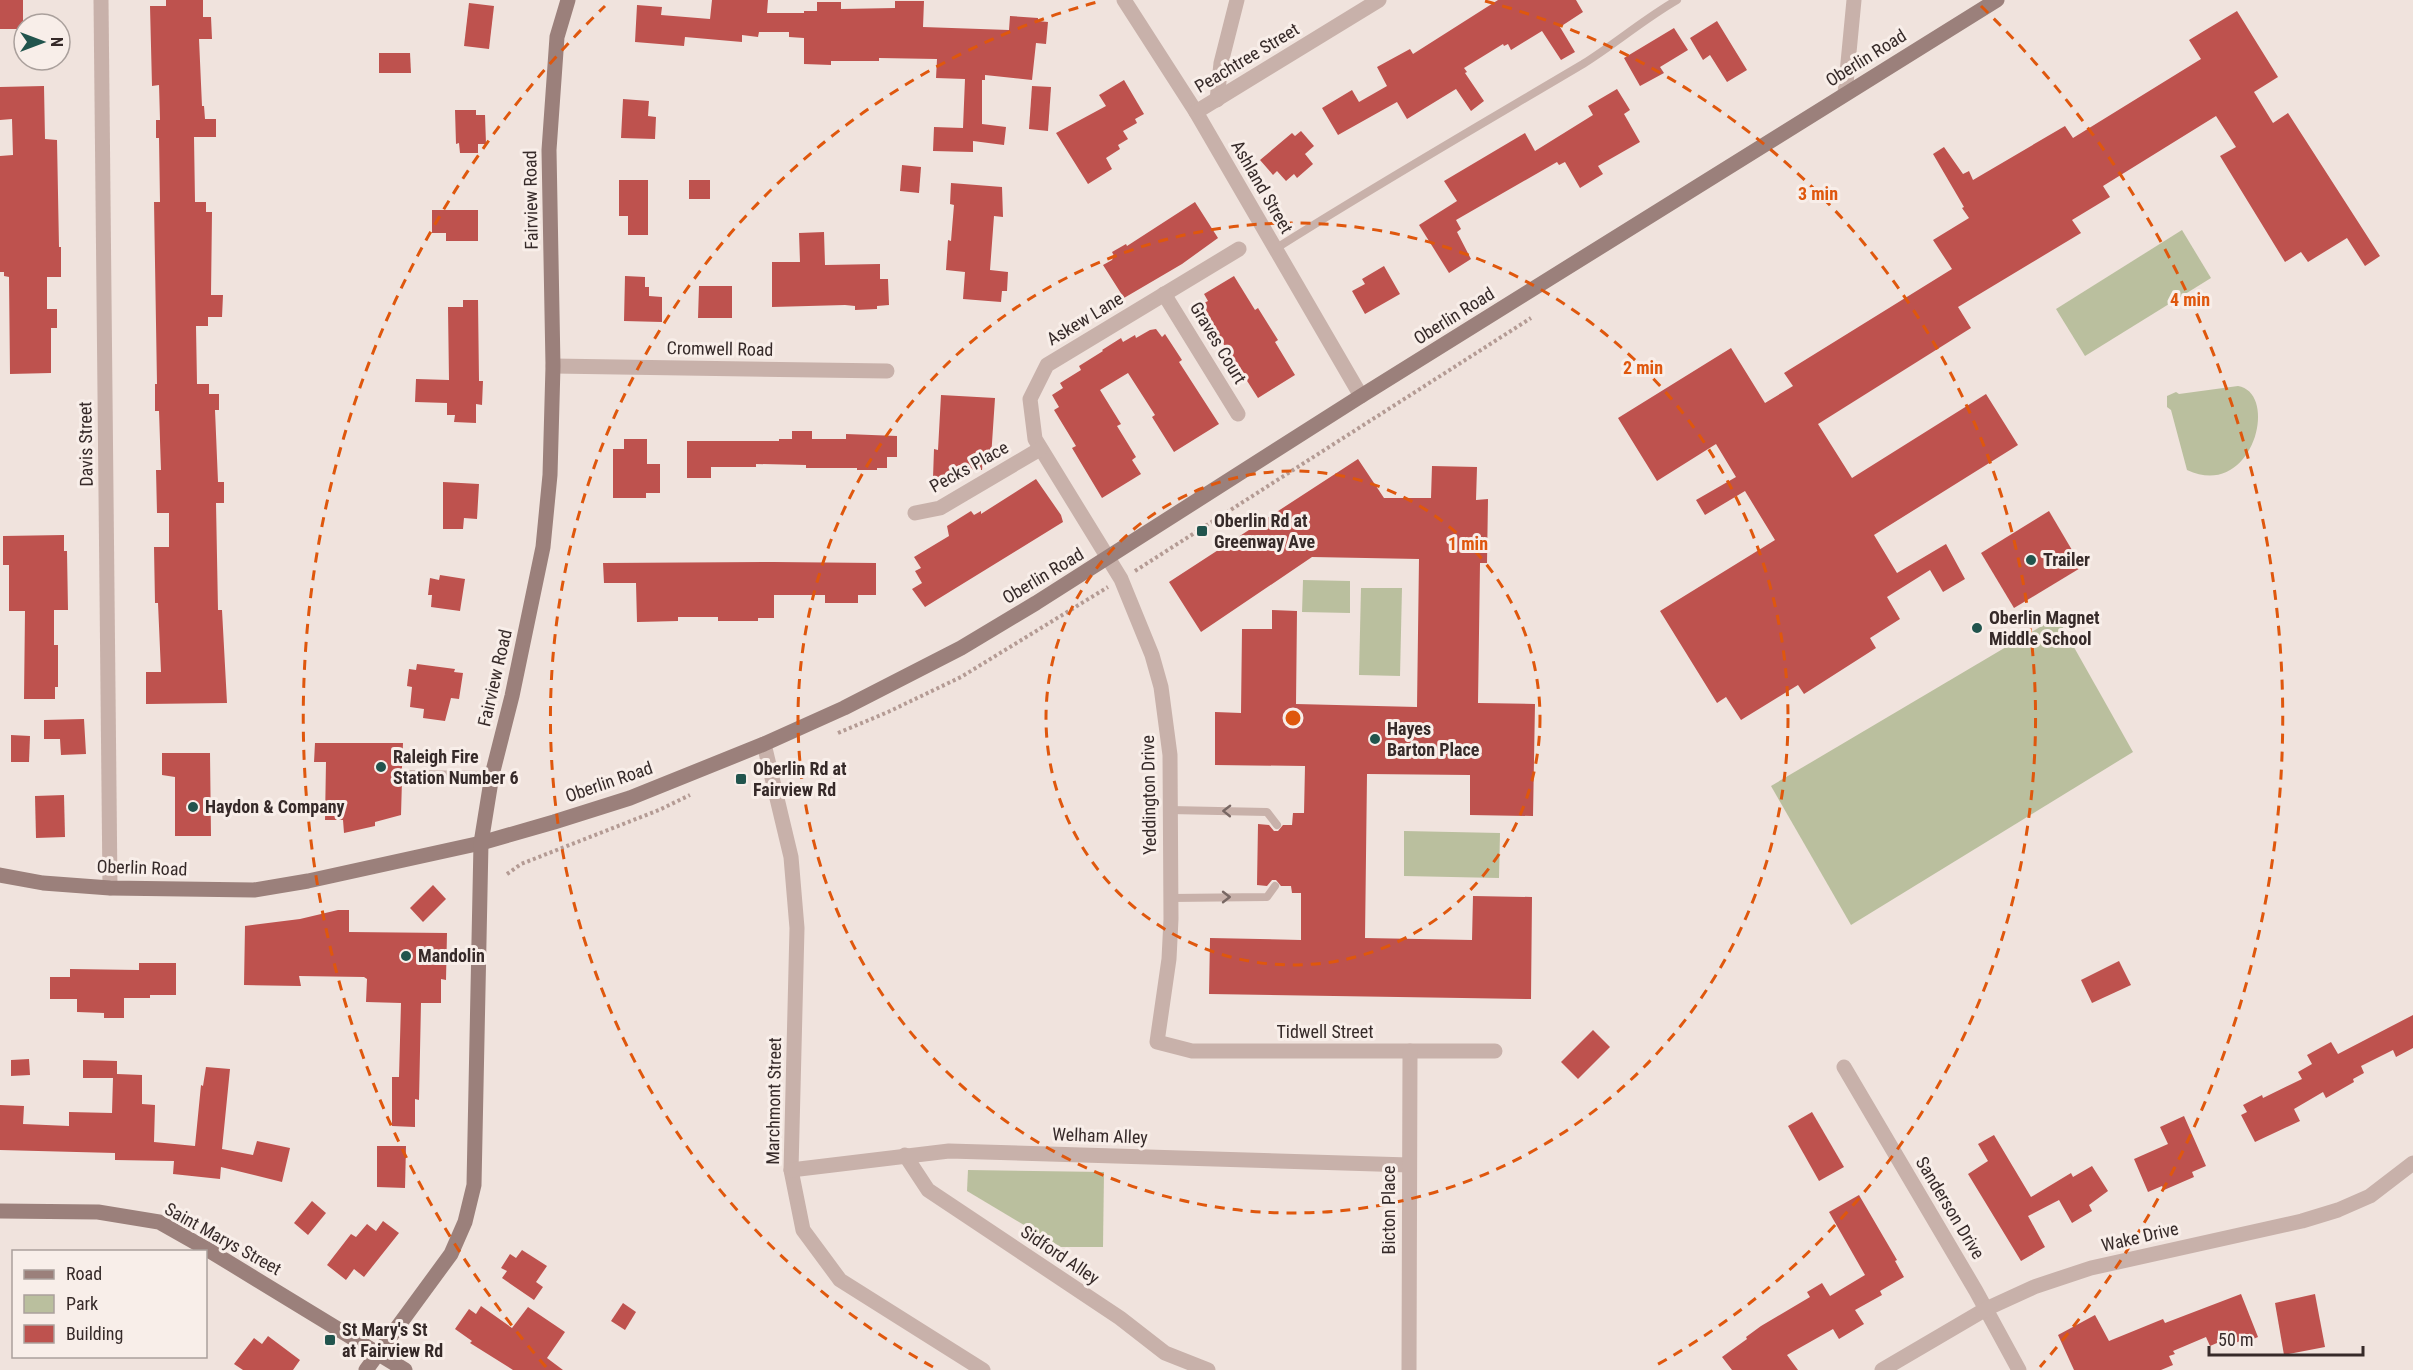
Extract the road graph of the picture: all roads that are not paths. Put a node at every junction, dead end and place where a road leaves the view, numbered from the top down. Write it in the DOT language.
graph roads {
  1 [pos="101,0"];
  2 [pos="568,0"];
  3 [pos="1124,0"];
  4 [pos="1237,0"];
  5 [pos="1379,0"];
  6 [pos="1677,0"];
  7 [pos="1854,0"];
  8 [pos="1997,0"];
  9 [pos="1845,94"];
  10 [pos="1217,99"];
  11 [pos="1196,112"];
  12 [pos="1239,249"];
  13 [pos="1275,249"];
  14 [pos="1164,294"];
  15 [pos="553,366"];
  16 [pos="887,371"];
  17 [pos="1361,396"];
  18 [pos="1238,414"];
  19 [pos="1040,449"];
  20 [pos="915,513"];
  21 [pos="1108,558"];
  22 [pos="764,744"];
  23 [pos="402,774"];
  24 [pos="492,775"];
  25 [pos="1170,810"];
  26 [pos="1277,825"];
  27 [pos="481,843"];
  28 [pos="1,876"];
  29 [pos="1275,886"];
  30 [pos="110,888"];
  31 [pos="1171,898"];
  32 [pos="1156,1042"];
  33 [pos="1410,1051"];
  34 [pos="1495,1051"];
  35 [pos="1844,1067"];
  36 [pos="905,1155"];
  37 [pos="2413,1163"];
  38 [pos="1409,1165"];
  39 [pos="791,1170"];
  40 [pos="0,1211"];
  41 [pos="1986,1309"];
  42 [pos="378,1353"];
  43 [pos="366,1370"];
  44 [pos="405,1370"];
  45 [pos="983,1370"];
  46 [pos="1208,1370"];
  47 [pos="1409,1370"];
  48 [pos="1882,1370"];
  49 [pos="2019,1370"];
  1 -- 30 [label="street, Davis Street"];
  2 -- 15 [label="main road, Fairview Road"];
  3 -- 11 [label="street, Ashland Street"];
  4 -- 10 [label="street"];
  5 -- 10 [label="street, Peachtree Street"];
  6 -- 13 [label="lane"];
  7 -- 9 [label="street"];
  8 -- 9 [label="main road, Oberlin Road"];
  9 -- 17 [label="main road, Oberlin Road"];
  10 -- 11 [label="street, Peachtree Street"];
  11 -- 13 [label="street, Ashland Street"];
  12 -- 14 [label="street, Askew Lane"];
  13 -- 17 [label="street, Ashland Street"];
  14 -- 18 [label="street, Graves Court"];
  14 -- 19 [label="street, Askew Lane"];
  15 -- 16 [label="street, Cromwell Road"];
  15 -- 24 [label="main road, Fairview Road"];
  17 -- 21 [label="main road, Oberlin Road"];
  19 -- 20 [label="street, Pecks Place"];
  19 -- 21 [label="street, Askew Lane"];
  21 -- 22 [label="main road, Oberlin Road"];
  21 -- 25 [label="street, Yeddington Drive"];
  22 -- 27 [label="main road, Oberlin Road"];
  22 -- 39 [label="street, Marchmont Street"];
  23 -- 24 [label="lane"];
  24 -- 27 [label="main road, Fairview Road"];
  26 -- 25 [label="lane, one-way"];
  25 -- 31 [label="street, Yeddington Drive"];
  27 -- 30 [label="main road, Oberlin Road"];
  27 -- 42 [label="main road, Fairview Road"];
  28 -- 30 [label="main road, Oberlin Road"];
  31 -- 29 [label="lane, one-way"];
  31 -- 32 [label="street, Yeddington Drive"];
  32 -- 33 [label="street, Tidwell Street"];
  33 -- 34 [label="street, Tidwell Street"];
  33 -- 38 [label="street, Bicton Place"];
  35 -- 41 [label="street, Sanderson Drive"];
  36 -- 38 [label="street, Welham Alley"];
  36 -- 39 [label="street, Welham Alley"];
  36 -- 46 [label="street, Sidford Alley"];
  37 -- 41 [label="street, Wake Drive"];
  38 -- 47 [label="street, Bicton Place"];
  39 -- 45 [label="street, Marchmont Street"];
  40 -- 42 [label="main road, Saint Marys Street"];
  41 -- 48 [label="street, Wake Drive"];
  41 -- 49 [label="street, Sanderson Drive"];
  42 -- 43 [label="main road, Fairview Road"];
  42 -- 44 [label="main road, Saint Marys Street"];
}
